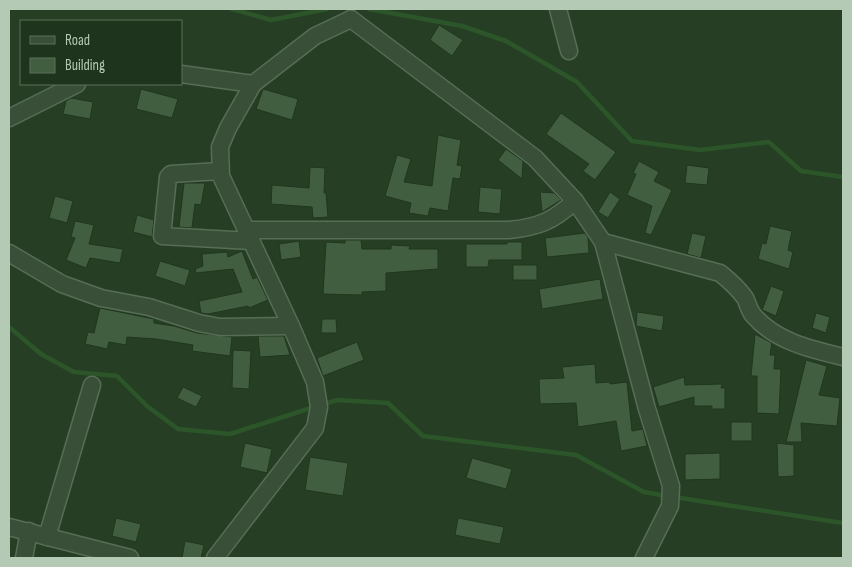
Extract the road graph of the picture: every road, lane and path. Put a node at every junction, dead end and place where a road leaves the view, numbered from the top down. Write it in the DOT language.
graph roads {
  1 [pos="558,9"];
  2 [pos="351,13"];
  3 [pos="569,51"];
  4 [pos="182,74"];
  5 [pos="253,84"];
  6 [pos="75,85"];
  7 [pos="9,118"];
  8 [pos="220,171"];
  9 [pos="575,200"];
  10 [pos="248,236"];
  11 [pos="603,242"];
  12 [pos="9,253"];
  13 [pos="292,326"];
  14 [pos="843,358"];
  15 [pos="92,385"];
  16 [pos="9,527"];
  17 [pos="29,531"];
  18 [pos="47,537"];
  19 [pos="24,558"];
  20 [pos="130,558"];
  21 [pos="215,558"];
  22 [pos="644,558"];
  1 -- 3 [label="street"];
  2 -- 5 [label="street"];
  2 -- 9 [label="street"];
  4 -- 5 [label="street"];
  5 -- 8 [label="street"];
  6 -- 7 [label="street"];
  8 -- 10 [label="street"];
  8 -- 10 [label="street"];
  9 -- 10 [label="street"];
  9 -- 11 [label="street"];
  10 -- 13 [label="street"];
  11 -- 14 [label="street"];
  11 -- 22 [label="street"];
  12 -- 13 [label="street"];
  13 -- 21 [label="street"];
  15 -- 18 [label="street"];
  16 -- 17 [label="street"];
  17 -- 18 [label="street"];
  17 -- 19 [label="street"];
  18 -- 20 [label="street"];
}
